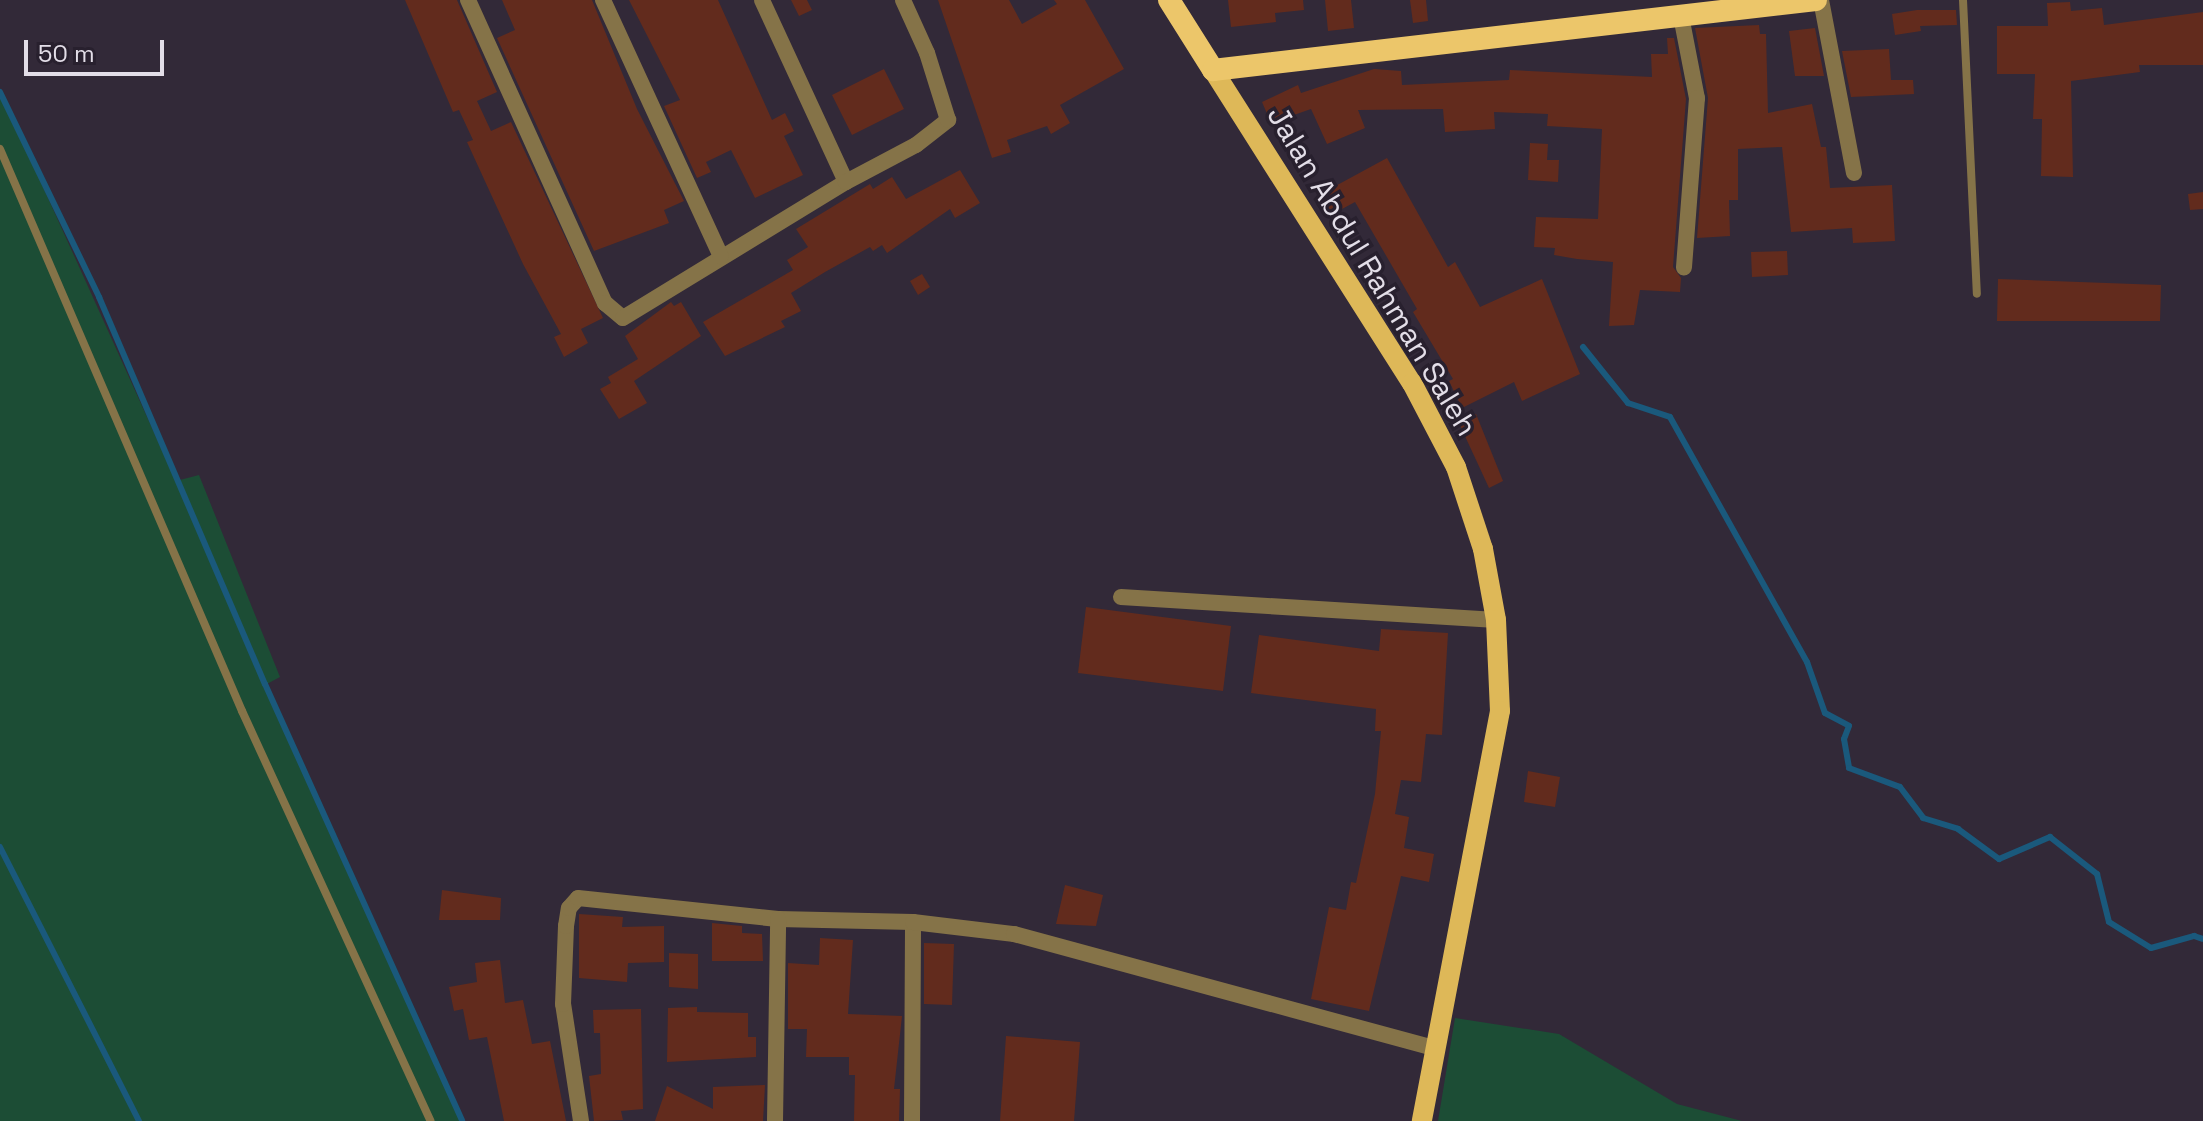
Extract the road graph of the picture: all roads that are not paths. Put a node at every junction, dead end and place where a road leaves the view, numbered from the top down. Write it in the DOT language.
graph roads {
  1 [pos="468,0"];
  2 [pos="603,0"];
  3 [pos="762,0"];
  4 [pos="903,0"];
  5 [pos="1169,0"];
  6 [pos="1819,0"];
  7 [pos="1963,0"];
  8 [pos="1681,16"];
  9 [pos="1213,70"];
  10 [pos="0,149"];
  11 [pos="1854,173"];
  12 [pos="846,182"];
  13 [pos="721,256"];
  14 [pos="1684,268"];
  15 [pos="1977,294"];
  16 [pos="1121,597"];
  17 [pos="1496,620"];
  18 [pos="778,919"];
  19 [pos="913,922"];
  20 [pos="1435,1048"];
  21 [pos="912,1120"];
  22 [pos="431,1121"];
  23 [pos="581,1121"];
  24 [pos="775,1121"];
  25 [pos="1422,1121"];
  1 -- 13 [label="street"];
  2 -- 13 [label="street"];
  3 -- 12 [label="street"];
  4 -- 12 [label="street"];
  5 -- 9 [label="highway"];
  6 -- 8 [label="highway"];
  6 -- 11 [label="street"];
  7 -- 15 [label="lane"];
  8 -- 9 [label="highway"];
  8 -- 14 [label="street"];
  9 -- 17 [label="main road, Jalan Abdul Rahman Saleh"];
  10 -- 22 [label="lane"];
  12 -- 13 [label="street"];
  16 -- 17 [label="street"];
  17 -- 20 [label="main road, Jalan Abdul Rahman Saleh"];
  18 -- 19 [label="street"];
  18 -- 23 [label="street"];
  18 -- 24 [label="street"];
  19 -- 20 [label="street"];
  19 -- 21 [label="street"];
  20 -- 25 [label="main road, Jalan Abdul Rahman Saleh"];
}
